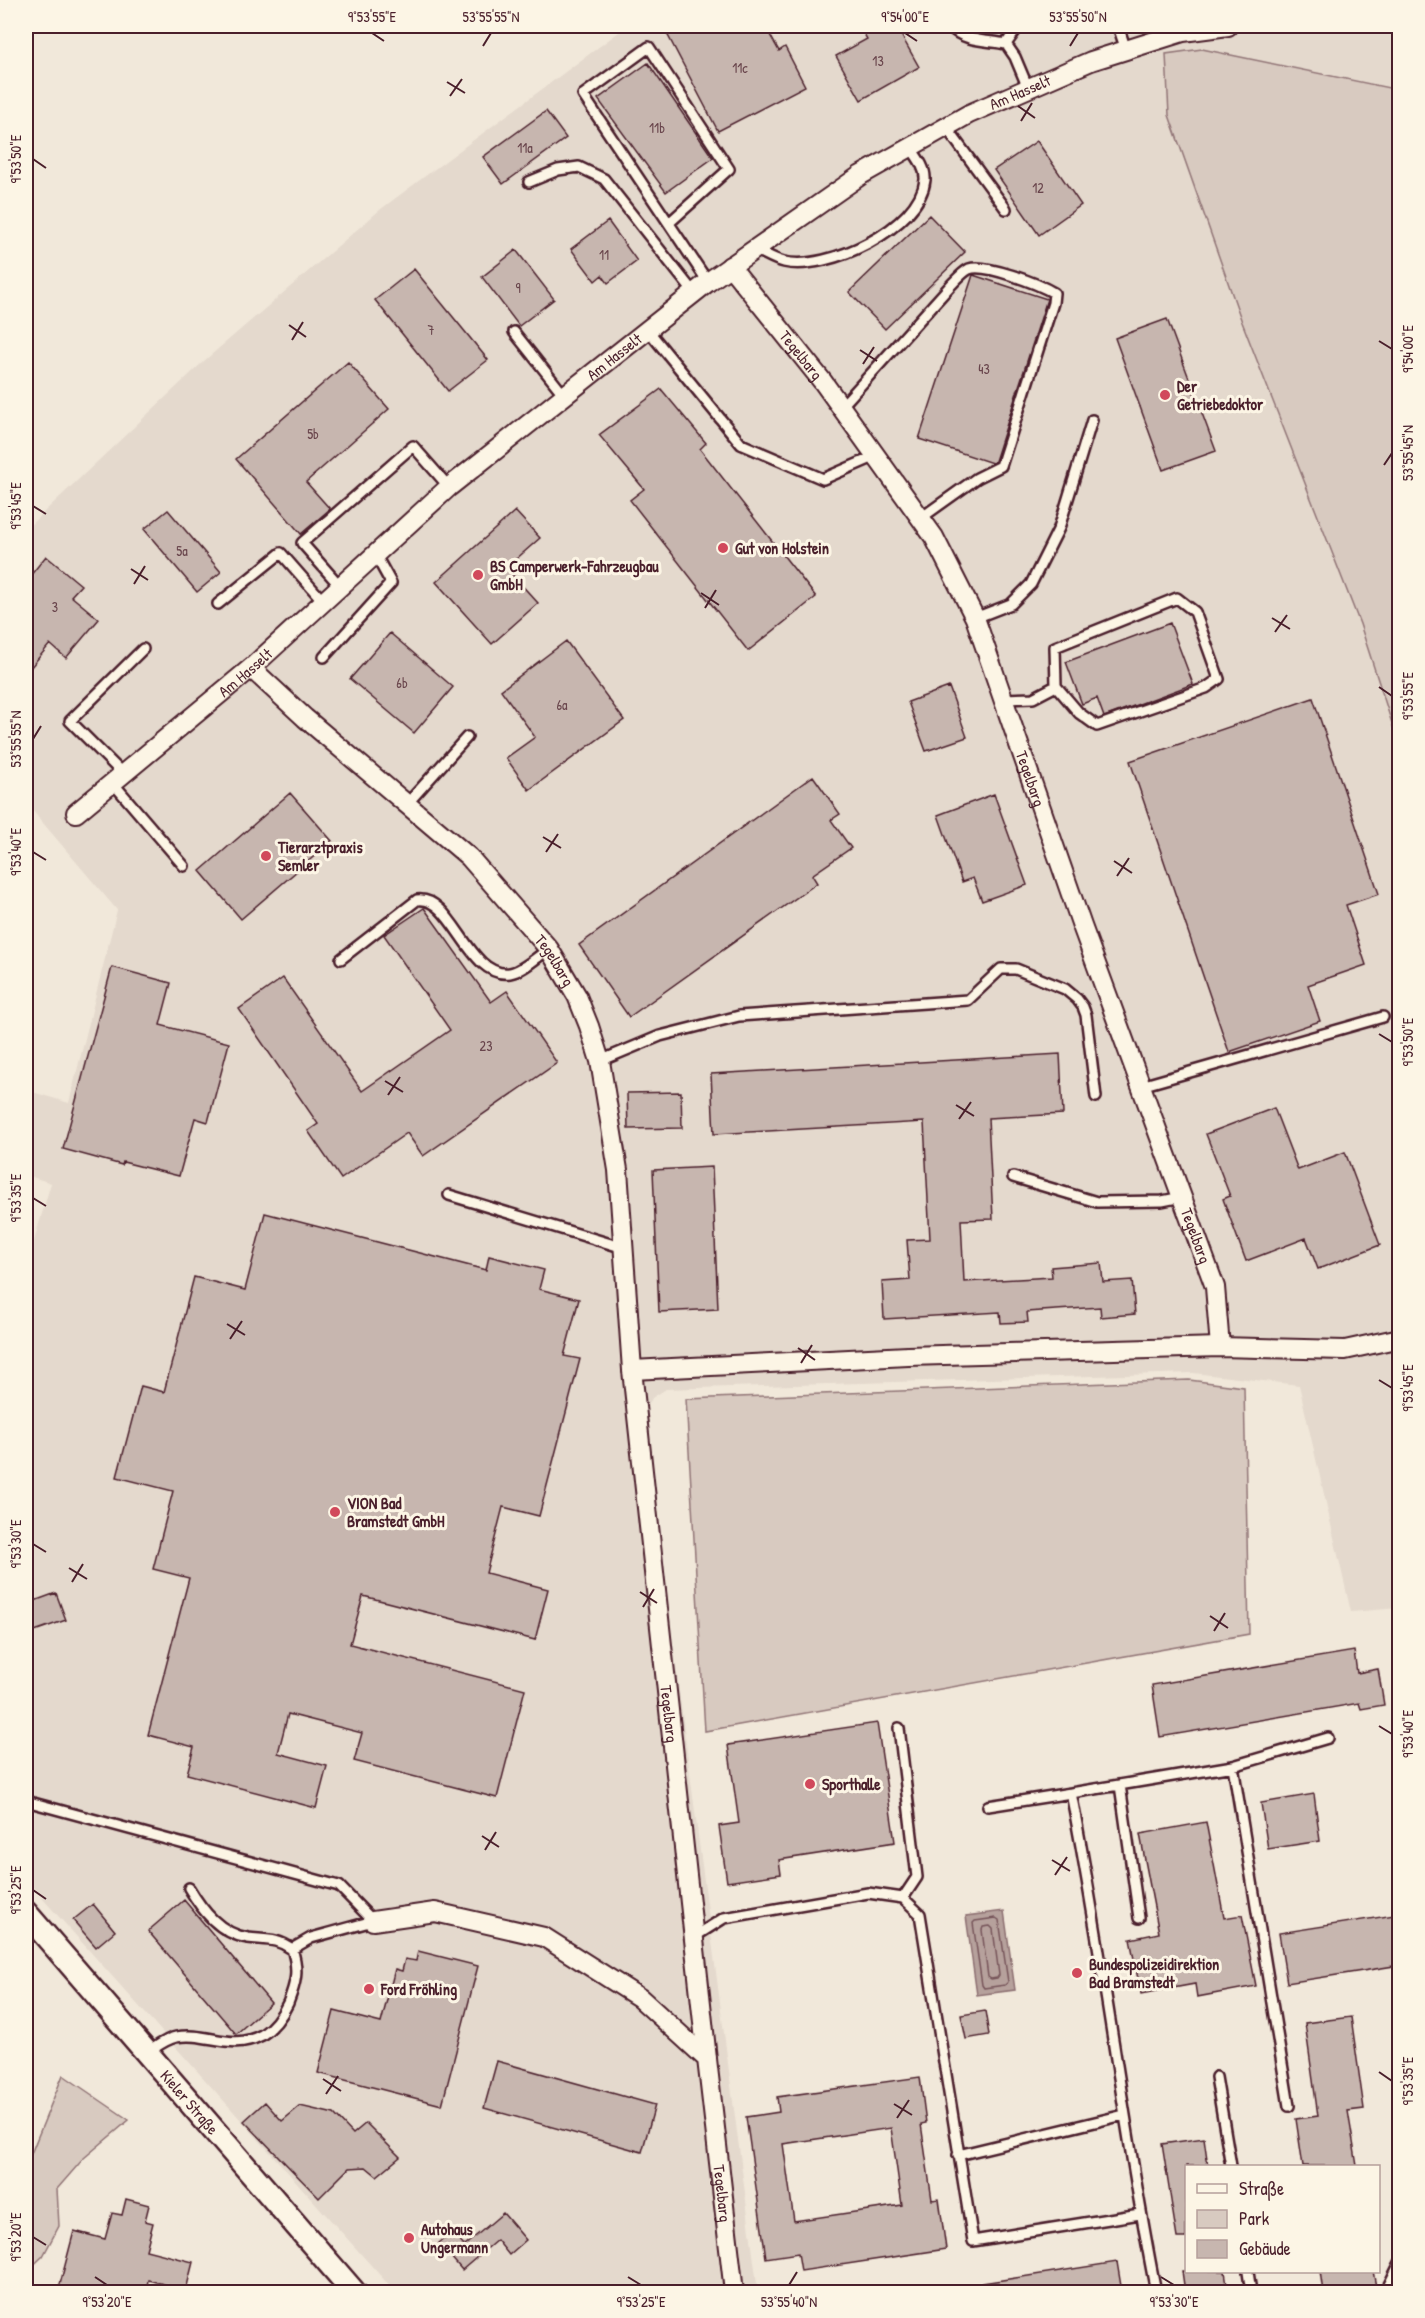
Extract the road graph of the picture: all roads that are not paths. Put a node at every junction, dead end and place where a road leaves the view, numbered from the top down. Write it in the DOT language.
graph roads {
  1 [pos="949,26"];
  2 [pos="1019,26"];
  3 [pos="1118,26"];
  4 [pos="1228,26"];
  5 [pos="1184,29"];
  6 [pos="1163,31"];
  7 [pos="1006,44"];
  8 [pos="1126,50"];
  9 [pos="1028,88"];
  10 [pos="946,127"];
  11 [pos="910,147"];
  12 [pos="529,182"];
  13 [pos="1006,209"];
  14 [pos="669,223"];
  15 [pos="754,249"];
  16 [pos="730,266"];
  17 [pos="701,287"];
  18 [pos="647,329"];
  19 [pos="514,332"];
  20 [pos="564,395"];
  21 [pos="841,407"];
  22 [pos="1092,420"];
  23 [pos="876,456"];
  24 [pos="449,487"];
  25 [pos="921,518"];
  26 [pos="375,554"];
  27 [pos="340,586"];
  28 [pos="323,601"];
  29 [pos="218,604"];
  30 [pos="975,618"];
  31 [pos="143,650"];
  32 [pos="324,657"];
  33 [pos="251,668"];
  34 [pos="1056,686"];
  35 [pos="1003,699"];
  36 [pos="467,737"];
  37 [pos="118,778"];
  38 [pos="406,805"];
  39 [pos="76,813"];
  40 [pos="184,866"];
  41 [pos="549,949"];
  42 [pos="341,959"];
  43 [pos="1383,1017"];
  44 [pos="600,1061"];
  45 [pos="1141,1086"];
  46 [pos="1095,1097"];
  47 [pos="1013,1177"];
  48 [pos="449,1195"];
  49 [pos="1182,1197"];
  50 [pos="624,1248"];
  51 [pos="1400,1338"];
  52 [pos="1220,1347"];
  53 [pos="632,1370"];
  54 [pos="899,1728"];
  55 [pos="1328,1738"];
  56 [pos="1233,1766"];
  57 [pos="1120,1785"];
  58 [pos="1071,1793"];
  59 [pos="26,1801"];
  60 [pos="988,1806"];
  61 [pos="189,1888"];
  62 [pos="903,1898"];
  63 [pos="26,1913"];
  64 [pos="1139,1918"];
  65 [pos="373,1921"];
  66 [pos="694,1937"];
  67 [pos="292,1949"];
  68 [pos="146,2054"];
  69 [pos="707,2059"];
  70 [pos="1216,2077"];
  71 [pos="1289,2106"];
  72 [pos="1124,2115"];
  73 [pos="958,2155"];
  74 [pos="1231,2165"];
  75 [pos="1140,2214"];
  76 [pos="1400,2263"];
  77 [pos="1248,2273"];
  78 [pos="354,2292"];
  79 [pos="734,2292"];
  80 [pos="1156,2292"];
  81 [pos="1251,2292"];
  82 [pos="1389,2292"];
  1 -- 7 [label="lane"];
  2 -- 7 [label="lane"];
  3 -- 8 [label="lane"];
  4 -- 5 [label="street, Am Hasselt"];
  5 -- 6 [label="street, Am Hasselt"];
  6 -- 8 [label="street, Am Hasselt"];
  7 -- 9 [label="lane"];
  8 -- 9 [label="street, Am Hasselt"];
  9 -- 10 [label="street, Am Hasselt"];
  10 -- 11 [label="street, Am Hasselt"];
  10 -- 13 [label="lane"];
  11 -- 15 [label="street, Am Hasselt"];
  11 -- 15 [label="lane"];
  12 -- 17 [label="lane"];
  14 -- 14 [label="lane"];
  14 -- 17 [label="lane"];
  15 -- 16 [label="street, Am Hasselt"];
  16 -- 17 [label="street, Am Hasselt"];
  16 -- 21 [label="street, Tegelbarg"];
  17 -- 18 [label="street, Am Hasselt"];
  18 -- 20 [label="street, Am Hasselt"];
  18 -- 23 [label="lane"];
  19 -- 20 [label="lane"];
  20 -- 24 [label="street, Am Hasselt"];
  21 -- 23 [label="street, Tegelbarg"];
  21 -- 25 [label="lane"];
  22 -- 30 [label="lane"];
  23 -- 25 [label="street, Tegelbarg"];
  24 -- 26 [label="street, Am Hasselt"];
  24 -- 27 [label="lane"];
  25 -- 30 [label="street, Tegelbarg"];
  26 -- 27 [label="street, Am Hasselt"];
  26 -- 32 [label="lane"];
  27 -- 28 [label="street, Am Hasselt"];
  28 -- 29 [label="lane"];
  28 -- 33 [label="street, Am Hasselt"];
  30 -- 35 [label="street, Tegelbarg"];
  31 -- 37 [label="lane"];
  33 -- 37 [label="street, Am Hasselt"];
  33 -- 38 [label="street, Tegelbarg"];
  34 -- 34 [label="lane"];
  34 -- 35 [label="lane"];
  35 -- 45 [label="street, Tegelbarg"];
  36 -- 38 [label="lane"];
  37 -- 39 [label="street, Am Hasselt"];
  37 -- 40 [label="lane"];
  38 -- 41 [label="street, Tegelbarg"];
  41 -- 42 [label="lane"];
  41 -- 44 [label="street, Tegelbarg"];
  43 -- 45 [label="lane"];
  44 -- 46 [label="lane"];
  44 -- 50 [label="street, Tegelbarg"];
  45 -- 49 [label="street, Tegelbarg"];
  47 -- 49 [label="lane"];
  48 -- 50 [label="lane"];
  49 -- 52 [label="street, Tegelbarg"];
  50 -- 53 [label="street, Tegelbarg"];
  51 -- 52 [label="street"];
  52 -- 53 [label="street"];
  53 -- 66 [label="street, Tegelbarg"];
  54 -- 62 [label="lane"];
  55 -- 56 [label="lane"];
  56 -- 57 [label="lane"];
  56 -- 71 [label="lane"];
  57 -- 58 [label="lane"];
  57 -- 64 [label="lane"];
  58 -- 60 [label="lane"];
  58 -- 72 [label="lane"];
  59 -- 65 [label="lane"];
  61 -- 67 [label="lane"];
  62 -- 66 [label="lane"];
  62 -- 73 [label="lane"];
  63 -- 68 [label="street, Kieler Straße"];
  65 -- 67 [label="lane"];
  65 -- 69 [label="street"];
  66 -- 69 [label="street, Tegelbarg"];
  67 -- 68 [label="lane"];
  68 -- 78 [label="street, Kieler Straße"];
  69 -- 79 [label="street, Tegelbarg"];
  70 -- 74 [label="lane"];
  72 -- 73 [label="lane"];
  72 -- 75 [label="lane"];
  73 -- 75 [label="lane"];
  75 -- 80 [label="lane"];
  76 -- 82 [label="lane"];
  77 -- 81 [label="lane"];
}
